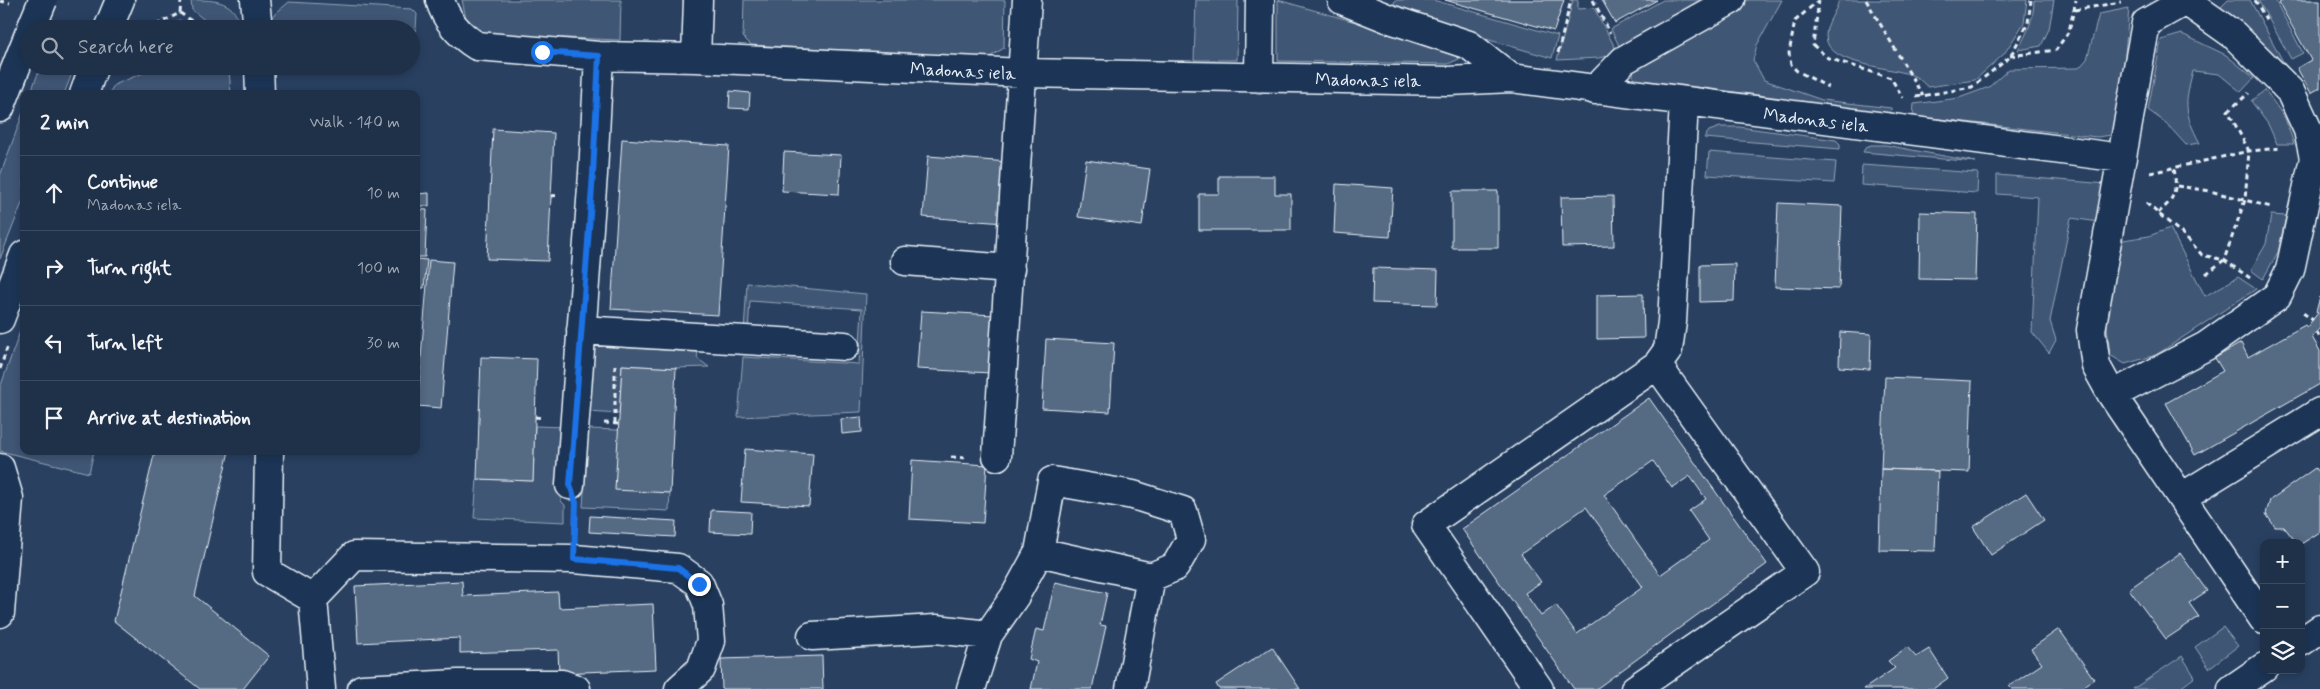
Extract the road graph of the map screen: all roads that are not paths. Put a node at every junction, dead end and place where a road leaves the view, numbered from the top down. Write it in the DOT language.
graph roads {
  1 [pos="42,0"];
  2 [pos="120,0"];
  3 [pos="256,0"];
  4 [pos="440,0"];
  5 [pos="698,0"];
  6 [pos="1027,0"];
  7 [pos="1260,0"];
  8 [pos="1342,0"];
  9 [pos="1731,0"];
  10 [pos="2186,0"];
  11 [pos="2139,8"];
  12 [pos="34,20"];
  13 [pos="112,20"];
  14 [pos="257,20"];
  15 [pos="599,56"];
  16 [pos="20,57"];
  17 [pos="696,58"];
  18 [pos="1024,73"];
  19 [pos="91,75"];
  20 [pos="259,75"];
  21 [pos="1258,78"];
  22 [pos="1511,78"];
  23 [pos="85,90"];
  24 [pos="260,90"];
  25 [pos="1595,90"];
  26 [pos="1684,103"];
  27 [pos="0,108"];
  28 [pos="2120,169"];
  29 [pos="905,261"];
  30 [pos="20,266"];
  31 [pos="1010,269"];
  32 [pos="0,319"];
  33 [pos="581,330"];
  34 [pos="845,346"];
  35 [pos="1658,365"];
  36 [pos="2112,396"];
  37 [pos="2320,412"];
  38 [pos="269,455"];
  39 [pos="997,456"];
  40 [pos="0,468"];
  41 [pos="570,485"];
  42 [pos="2182,497"];
  43 [pos="1039,552"];
  44 [pos="1151,577"];
  45 [pos="313,599"];
  46 [pos="0,613"];
  47 [pos="2260,614"];
  48 [pos="2320,630"];
  49 [pos="988,635"];
  50 [pos="812,636"];
  51 [pos="2305,639"];
  52 [pos="2260,670"];
  53 [pos="321,689"];
  54 [pos="362,689"];
  55 [pos="576,689"];
  56 [pos="679,689"];
  57 [pos="971,689"];
  58 [pos="1130,689"];
  59 [pos="1539,689"];
  60 [pos="1635,689"];
  61 [pos="2232,689"];
  1 -- 12 [label="street, bridge"];
  2 -- 13 [label="street"];
  3 -- 14 [label="street"];
  4 -- 15 [label="street, Madonas iela"];
  5 -- 17 [label="street"];
  6 -- 18 [label="street"];
  7 -- 21 [label="street"];
  8 -- 22 [label="street, Madonas iela"];
  9 -- 25 [label="street"];
  10 -- 11 [label="street"];
  10 -- 36 [label="street"];
  11 -- 28 [label="street"];
  15 -- 17 [label="street, Madonas iela"];
  15 -- 33 [label="street"];
  16 -- 27 [label="street"];
  17 -- 18 [label="street, Madonas iela"];
  18 -- 21 [label="street, Madonas iela"];
  18 -- 31 [label="street"];
  19 -- 23 [label="street"];
  20 -- 24 [label="street"];
  21 -- 22 [label="street, Madonas iela"];
  22 -- 25 [label="street, Madonas iela"];
  25 -- 26 [label="street, Madonas iela"];
  26 -- 28 [label="street, Madonas iela"];
  26 -- 35 [label="street"];
  28 -- 36 [label="street"];
  29 -- 31 [label="street"];
  30 -- 32 [label="street"];
  31 -- 39 [label="street"];
  33 -- 34 [label="street"];
  33 -- 41 [label="street"];
  35 -- 59 [label="street"];
  35 -- 60 [label="street"];
  36 -- 42 [label="street"];
  37 -- 42 [label="street"];
  38 -- 45 [label="street"];
  40 -- 46 [label="street"];
  42 -- 47 [label="street"];
  43 -- 44 [label="street"];
  43 -- 44 [label="street"];
  43 -- 49 [label="street"];
  44 -- 58 [label="street"];
  45 -- 53 [label="street"];
  45 -- 56 [label="street"];
  48 -- 51 [label="street"];
  49 -- 50 [label="street"];
  49 -- 57 [label="street"];
  52 -- 61 [label="street"];
  54 -- 55 [label="street"];
}
